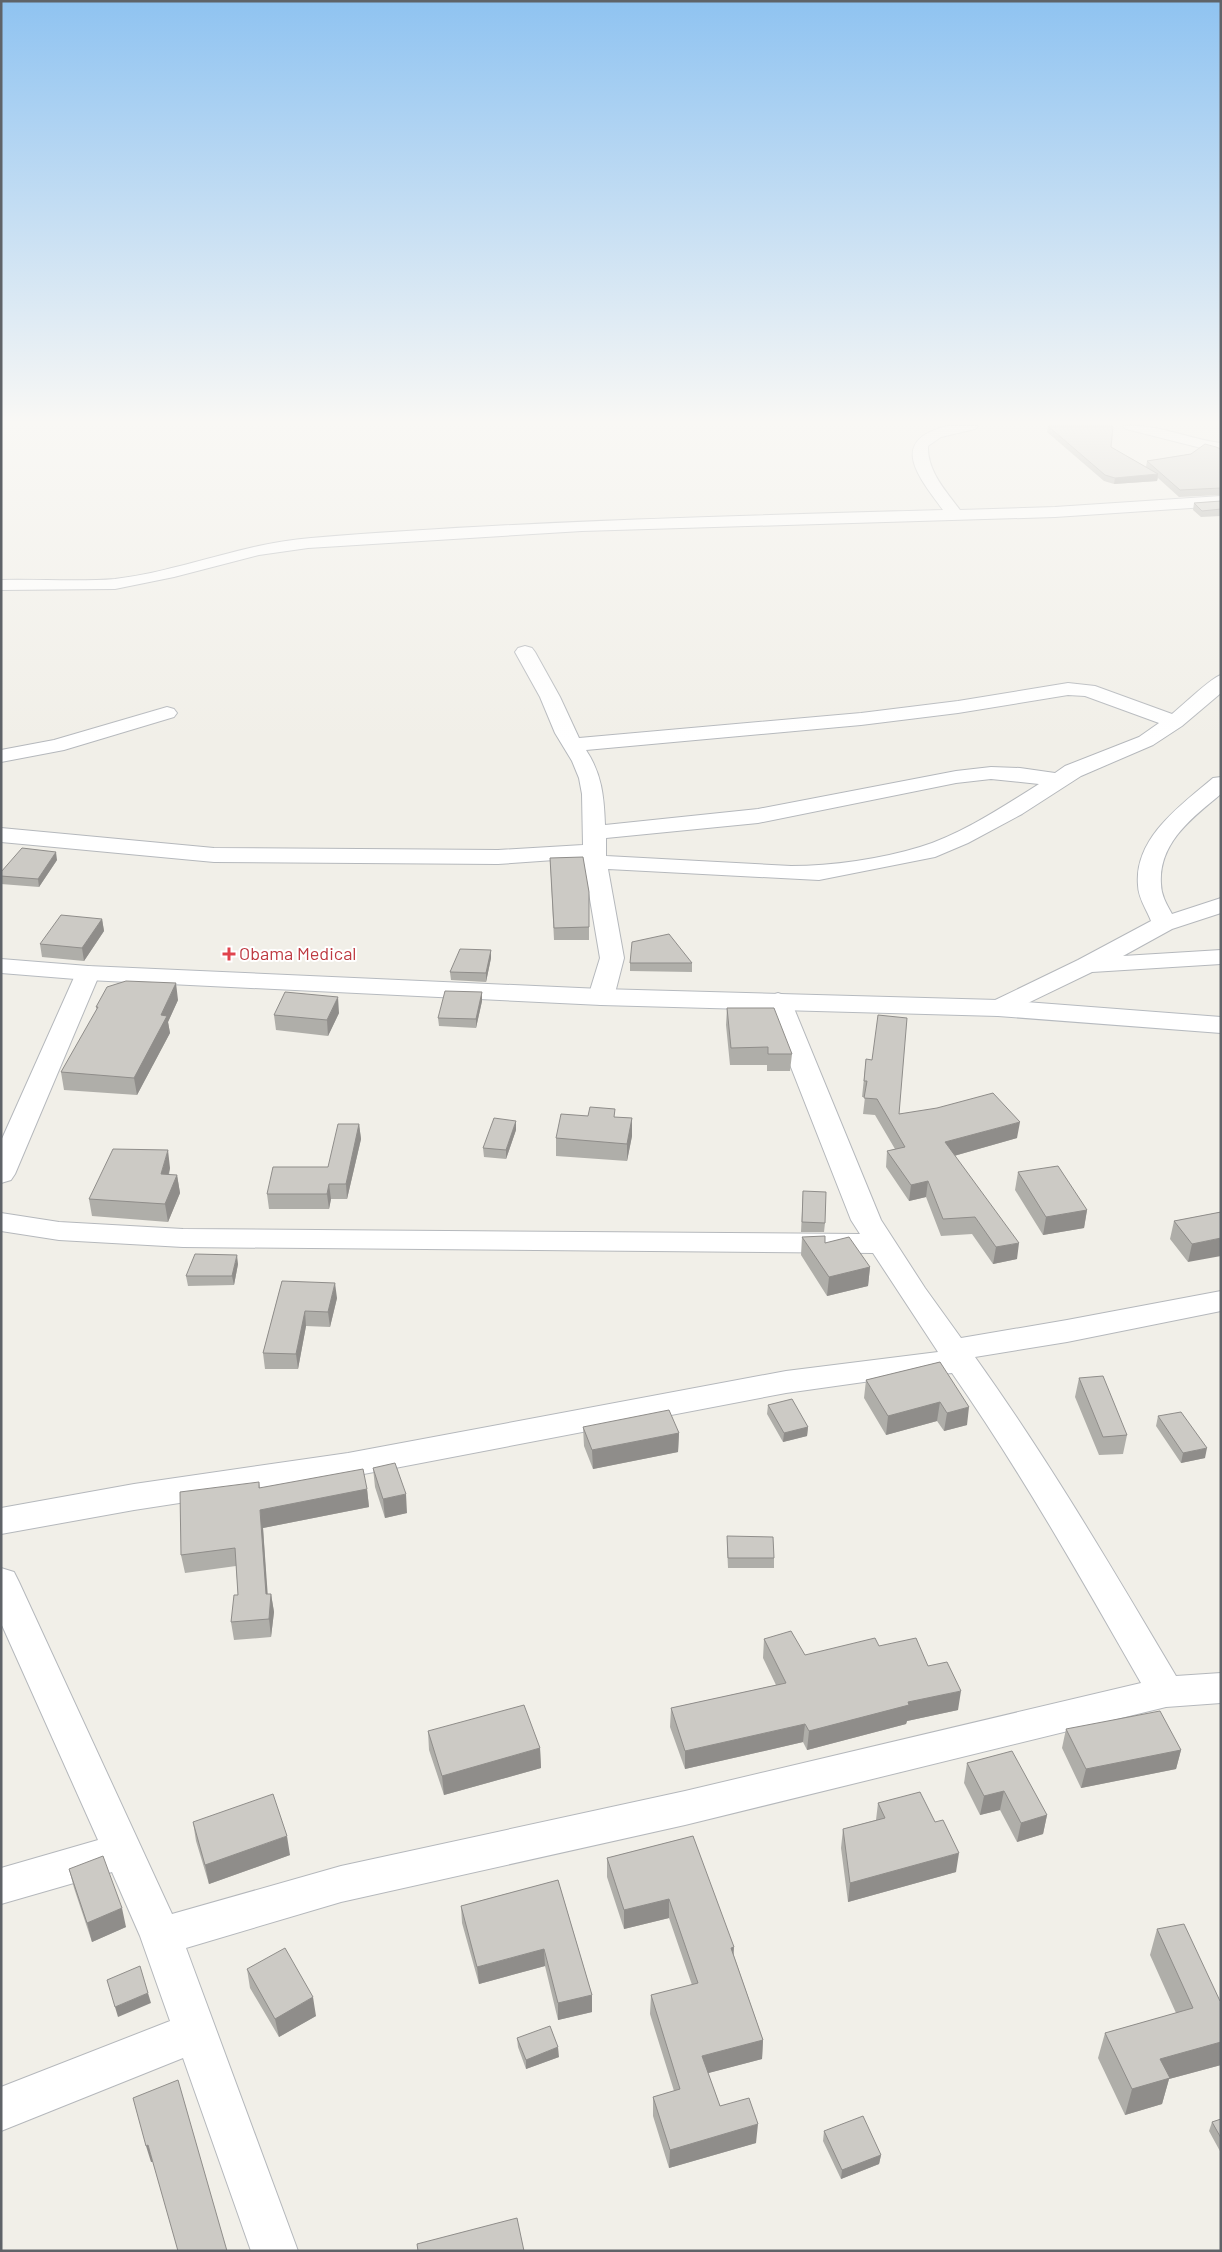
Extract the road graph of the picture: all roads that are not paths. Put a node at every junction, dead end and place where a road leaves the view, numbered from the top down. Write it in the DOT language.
graph roads {
  1 [pos="499,531"];
  2 [pos="1,585"];
  3 [pos="525,652"];
  4 [pos="1221,681"];
  5 [pos="167,714"];
  6 [pos="1175,722"];
  7 [pos="573,745"];
  8 [pos="1,756"];
  9 [pos="1056,780"];
  10 [pos="1221,783"];
  11 [pos="1,835"];
  12 [pos="595,848"];
  13 [pos="1221,906"];
  14 [pos="1164,924"];
  15 [pos="1221,958"];
  16 [pos="1087,965"];
  17 [pos="1,966"];
  18 [pos="88,974"];
  19 [pos="601,997"];
  20 [pos="778,1001"];
  21 [pos="998,1008"];
  22 [pos="1221,1025"];
  23 [pos="1,1174"];
  24 [pos="1,1222"];
  25 [pos="882,1244"];
  26 [pos="1221,1301"];
  27 [pos="957,1355"];
  28 [pos="1,1521"];
  29 [pos="1,1582"];
  30 [pos="1221,1688"];
  31 [pos="1166,1692"];
  32 [pos="123,1851"];
  33 [pos="1,1886"];
  34 [pos="161,1936"];
  35 [pos="196,2032"];
  36 [pos="1,2109"];
  37 [pos="275,2251"];
  1 -- 2 [label="street"];
  3 -- 7 [label="street"];
  4 -- 6 [label="street"];
  5 -- 8 [label="street"];
  6 -- 7 [label="street"];
  6 -- 9 [label="street"];
  7 -- 12 [label="street"];
  9 -- 12 [label="street"];
  9 -- 12 [label="street"];
  10 -- 14 [label="street"];
  11 -- 12 [label="street"];
  12 -- 19 [label="street"];
  13 -- 14 [label="street"];
  14 -- 16 [label="street"];
  15 -- 16 [label="street"];
  16 -- 21 [label="street"];
  17 -- 18 [label="street"];
  18 -- 19 [label="street"];
  18 -- 23 [label="street"];
  19 -- 20 [label="street"];
  20 -- 21 [label="street"];
  20 -- 25 [label="street"];
  21 -- 22 [label="street"];
  24 -- 25 [label="street"];
  25 -- 27 [label="street"];
  26 -- 27 [label="street"];
  27 -- 28 [label="street"];
  27 -- 31 [label="street"];
  29 -- 32 [label="street"];
  30 -- 31 [label="street"];
  31 -- 34 [label="street"];
  32 -- 33 [label="street"];
  32 -- 34 [label="street"];
  34 -- 35 [label="street"];
  35 -- 36 [label="street"];
  35 -- 37 [label="street"];
}
